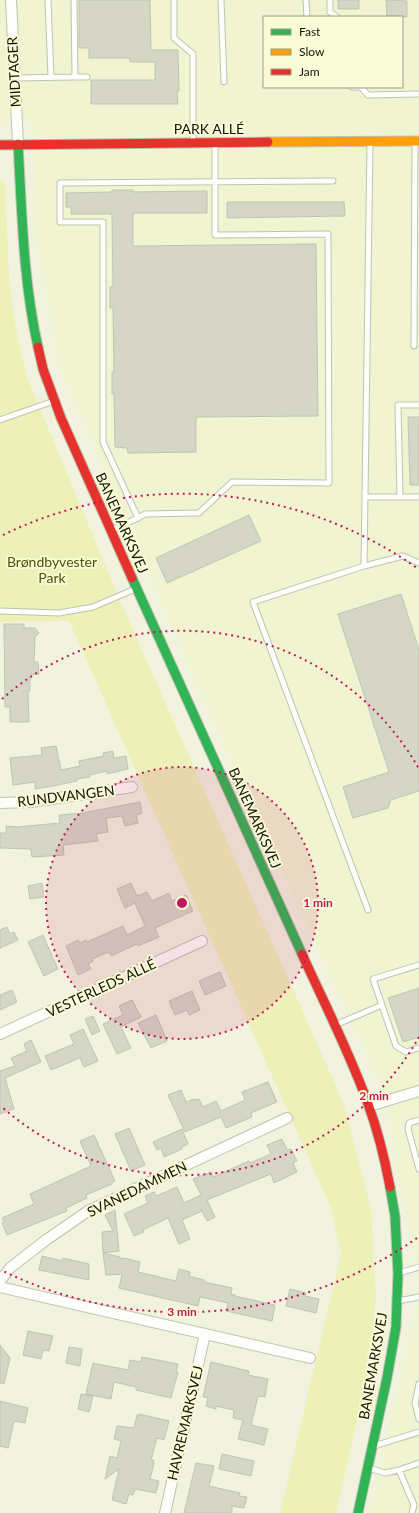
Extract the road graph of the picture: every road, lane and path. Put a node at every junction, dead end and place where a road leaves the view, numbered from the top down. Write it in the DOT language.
graph roads {
  1 [pos="11,0"];
  2 [pos="48,0"];
  3 [pos="74,0"];
  4 [pos="174,0"];
  5 [pos="221,0"];
  6 [pos="306,0"];
  7 [pos="330,0"];
  8 [pos="307,16"];
  9 [pos="336,16"];
  10 [pos="50,77"];
  11 [pos="75,77"];
  12 [pos="87,77"];
  13 [pos="15,78"];
  14 [pos="224,82"];
  15 [pos="362,88"];
  16 [pos="419,94"];
  17 [pos="370,141"];
  18 [pos="417,141"];
  19 [pos="192,143"];
  20 [pos="215,143"];
  21 [pos="18,144"];
  22 [pos="0,145"];
  23 [pos="333,181"];
  24 [pos="215,182"];
  25 [pos="414,346"];
  26 [pos="55,401"];
  27 [pos="419,405"];
  28 [pos="0,420"];
  29 [pos="365,497"];
  30 [pos="400,497"];
  31 [pos="419,497"];
  32 [pos="138,518"];
  33 [pos="110,530"];
  34 [pos="419,563"];
  35 [pos="364,566"];
  36 [pos="136,588"];
  37 [pos="0,611"];
  38 [pos="132,787"];
  39 [pos="0,803"];
  40 [pos="368,910"];
  41 [pos="202,941"];
  42 [pos="419,965"];
  43 [pos="382,1005"];
  44 [pos="334,1026"];
  45 [pos="0,1034"];
  46 [pos="418,1048"];
  47 [pos="419,1091"];
  48 [pos="369,1106"];
  49 [pos="287,1118"];
  50 [pos="419,1120"];
  51 [pos="419,1169"];
  52 [pos="419,1266"];
  53 [pos="398,1273"];
  54 [pos="0,1281"];
  55 [pos="0,1287"];
  56 [pos="419,1297"];
  57 [pos="397,1301"];
  58 [pos="205,1334"];
  59 [pos="310,1358"];
  60 [pos="419,1384"];
  61 [pos="419,1419"];
  62 [pos="419,1432"];
  63 [pos="373,1447"];
  64 [pos="419,1463"];
  65 [pos="368,1468"];
  66 [pos="399,1470"];
  67 [pos="417,1506"];
  68 [pos="165,1513"];
  69 [pos="358,1513"];
  70 [pos="412,1513"];
  1 -- 13 [label="street, MIDTAGER"];
  2 -- 10 [label="lane"];
  3 -- 11 [label="lane"];
  4 -- 19 [label="lane"];
  5 -- 14 [label="lane"];
  6 -- 8 [label="lane"];
  7 -- 9 [label="lane"];
  10 -- 11 [label="lane"];
  10 -- 13 [label="lane"];
  11 -- 12 [label="lane"];
  13 -- 21 [label="street, MIDTAGER"];
  15 -- 16 [label="lane"];
  17 -- 18 [label="street, PARK ALLÉ"];
  17 -- 20 [label="street, PARK ALLÉ"];
  17 -- 29 [label="lane"];
  18 -- 25 [label="lane"];
  19 -- 20 [label="street, PARK ALLÉ"];
  19 -- 21 [label="street, PARK ALLÉ"];
  20 -- 24 [label="lane"];
  21 -- 22 [label="street, PARK ALLÉ"];
  21 -- 26 [label="street, BANEMARKSVEJ"];
  23 -- 24 [label="lane"];
  24 -- 32 [label="lane"];
  24 -- 32 [label="lane"];
  26 -- 28 [label="lane"];
  26 -- 33 [label="street, BANEMARKSVEJ"];
  27 -- 30 [label="lane"];
  29 -- 30 [label="lane"];
  29 -- 35 [label="lane"];
  30 -- 31 [label="lane"];
  32 -- 33 [label="lane"];
  33 -- 36 [label="street, BANEMARKSVEJ"];
  34 -- 35 [label="lane"];
  35 -- 40 [label="lane"];
  36 -- 37 [label="lane"];
  36 -- 44 [label="street, BANEMARKSVEJ"];
  38 -- 39 [label="street, RUNDVANGEN"];
  41 -- 45 [label="street, VESTERLEDS ALLÉ"];
  42 -- 43 [label="lane"];
  43 -- 44 [label="lane"];
  43 -- 46 [label="lane"];
  44 -- 48 [label="street, BANEMARKSVEJ"];
  47 -- 48 [label="street"];
  48 -- 53 [label="street, BANEMARKSVEJ"];
  49 -- 54 [label="street, SVANEDAMMEN"];
  50 -- 51 [label="lane"];
  52 -- 53 [label="lane"];
  53 -- 57 [label="street, BANEMARKSVEJ"];
  55 -- 58 [label="street"];
  56 -- 57 [label="lane"];
  57 -- 63 [label="street, BANEMARKSVEJ"];
  58 -- 59 [label="street"];
  58 -- 68 [label="street, HAVREMARKSVEJ"];
  60 -- 61 [label="lane"];
  62 -- 63 [label="lane"];
  63 -- 65 [label="street, BANEMARKSVEJ"];
  64 -- 66 [label="lane"];
  65 -- 66 [label="lane"];
  65 -- 69 [label="street, BANEMARKSVEJ"];
  66 -- 67 [label="lane"];
  67 -- 70 [label="lane"];
}
